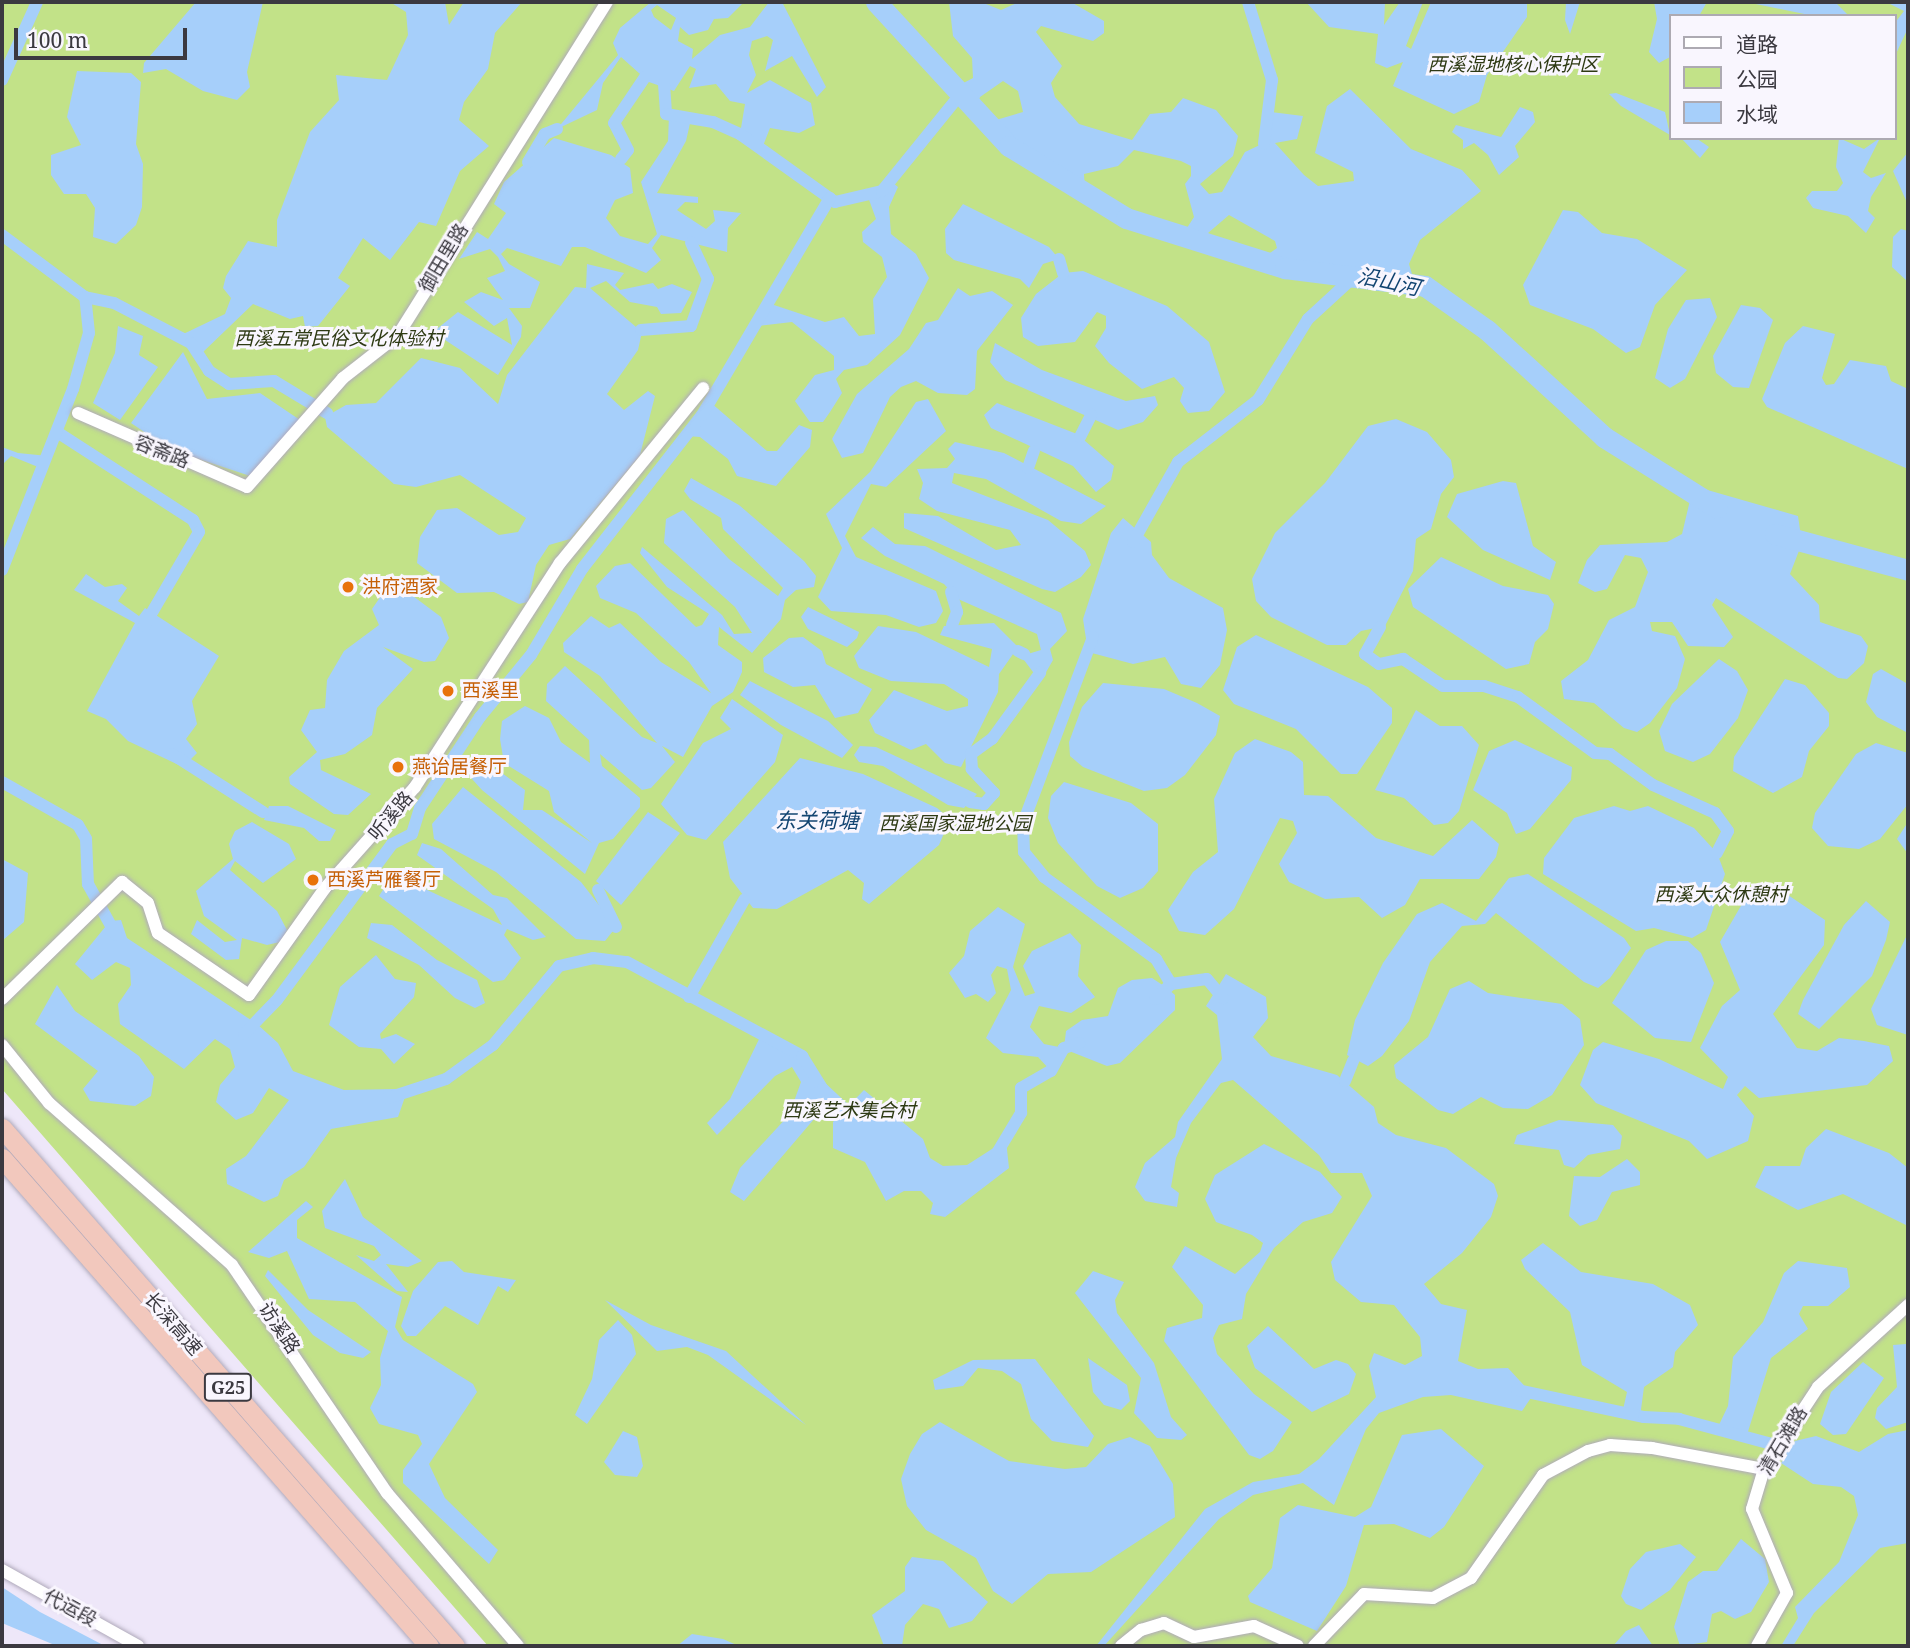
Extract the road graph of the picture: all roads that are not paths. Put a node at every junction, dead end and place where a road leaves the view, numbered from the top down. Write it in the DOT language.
graph roads {
  1 [pos="607,2"];
  2 [pos="703,388"];
  3 [pos="78,412"];
  4 [pos="247,487"];
  5 [pos="2,999"];
  6 [pos="2,1045"];
  7 [pos="2,1128"];
  8 [pos="2,1158"];
  9 [pos="1908,1304"];
  10 [pos="1764,1469"];
  11 [pos="2,1570"];
  12 [pos="138,1646"];
  13 [pos="429,1646"];
  14 [pos="454,1646"];
  15 [pos="518,1646"];
  16 [pos="1121,1646"];
  17 [pos="1298,1646"];
  18 [pos="1314,1646"];
  19 [pos="1757,1646"];
  1 -- 4 [label="street, 御田里路"];
  2 -- 5 [label="street, 听溪路"];
  3 -- 4 [label="street, 容斋路"];
  6 -- 15 [label="street, 访溪路"];
  7 -- 14 [label="highway, 长深高速 / G25"];
  8 -- 13 [label="highway, 长深高速 / G25"];
  9 -- 10 [label="street, 清石滩路"];
  10 -- 18 [label="street"];
  10 -- 19 [label="street, 清石滩路"];
  11 -- 12 [label="street, 代运段"];
  16 -- 17 [label="street"];
}
